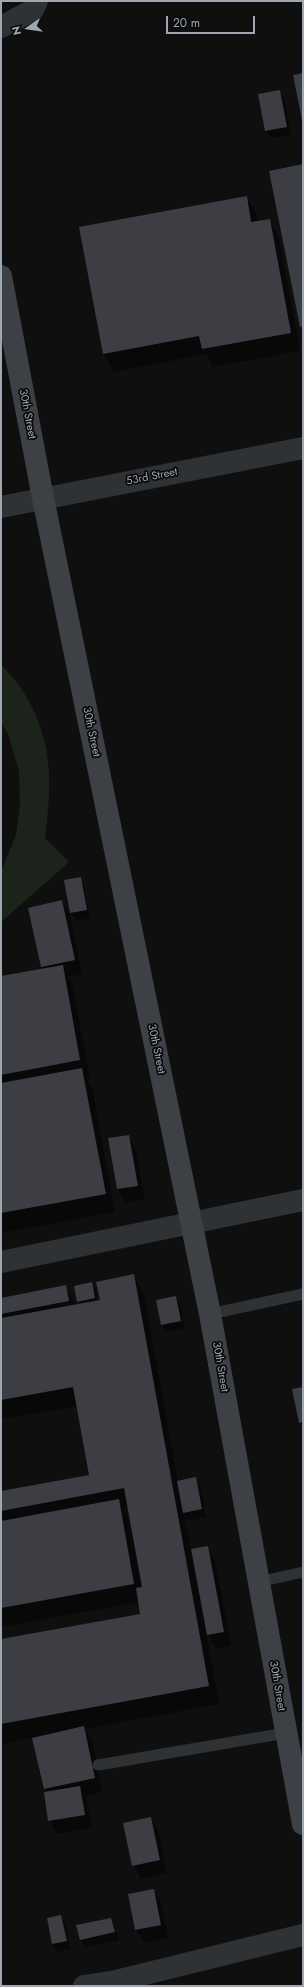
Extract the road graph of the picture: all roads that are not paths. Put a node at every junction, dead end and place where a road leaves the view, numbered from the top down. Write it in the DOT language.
graph roads {
  1 [pos="37,1"];
  2 [pos="1,27"];
  3 [pos="1,276"];
  4 [pos="303,448"];
  5 [pos="43,498"];
  6 [pos="1,507"];
  7 [pos="303,1200"];
  8 [pos="192,1224"];
  9 [pos="1,1262"];
  10 [pos="303,1294"];
  11 [pos="210,1314"];
  12 [pos="303,1572"];
  13 [pos="258,1582"];
  14 [pos="286,1733"];
  15 [pos="98,1766"];
  16 [pos="303,1824"];
  17 [pos="303,1935"];
  18 [pos="84,1986"];
  1 -- 2 [label="street"];
  3 -- 5 [label="main road, 30th Street"];
  4 -- 5 [label="street, 53rd Street"];
  5 -- 6 [label="street, 53rd Street"];
  5 -- 8 [label="main road, 30th Street"];
  7 -- 8 [label="street"];
  8 -- 9 [label="street"];
  8 -- 11 [label="main road, 30th Street"];
  10 -- 11 [label="lane"];
  11 -- 13 [label="main road, 30th Street"];
  12 -- 13 [label="lane"];
  13 -- 14 [label="main road, 30th Street"];
  14 -- 15 [label="lane"];
  14 -- 16 [label="main road, 30th Street"];
  17 -- 18 [label="street"];
}
